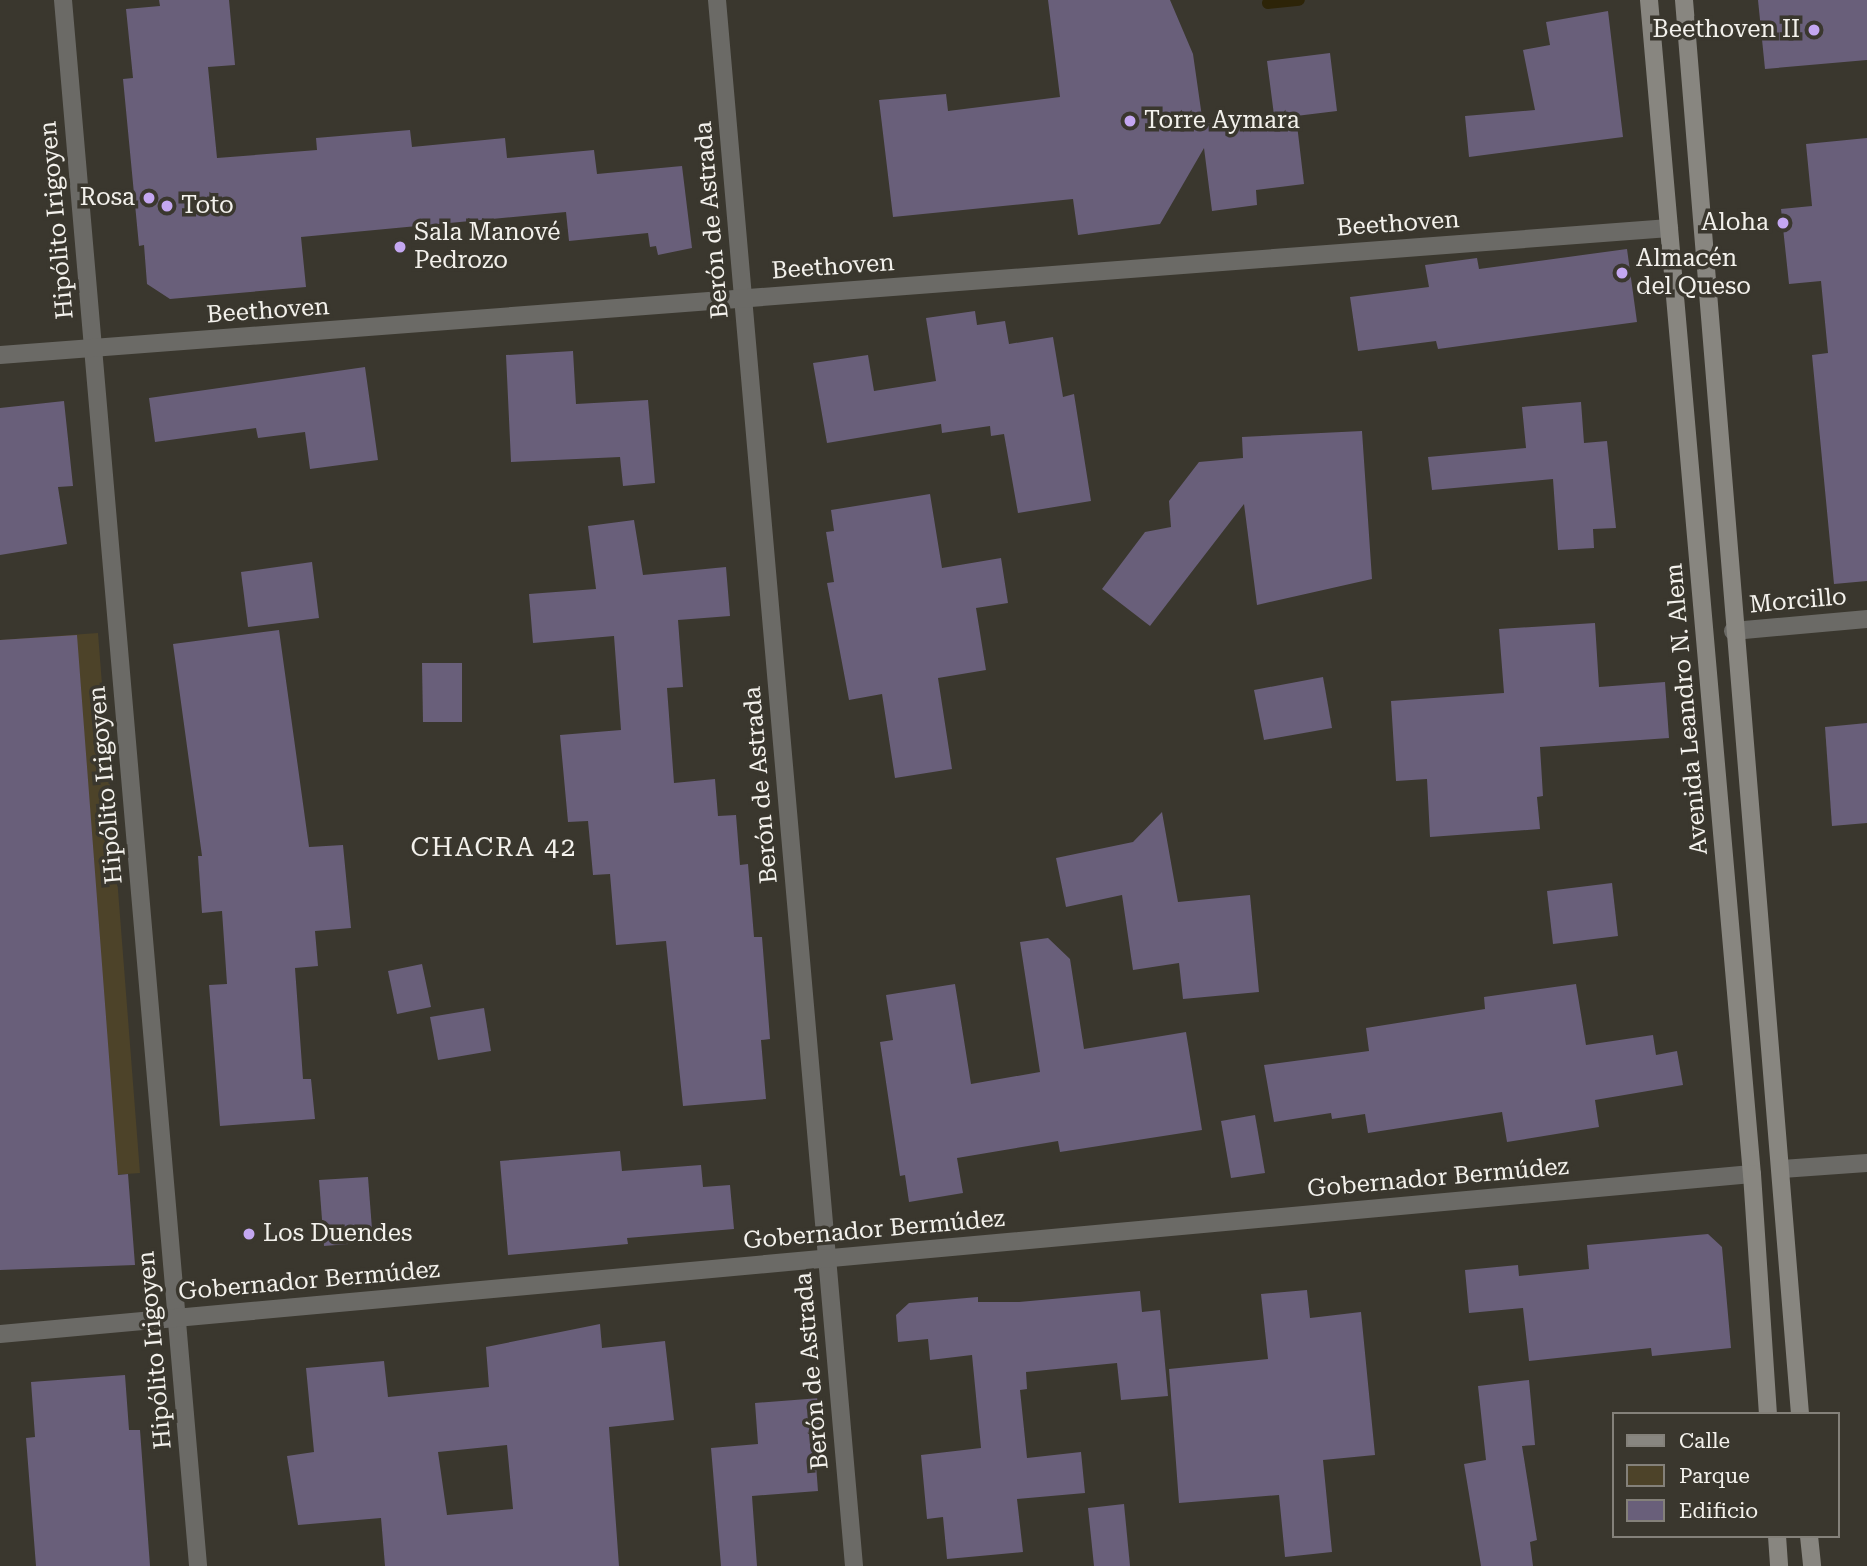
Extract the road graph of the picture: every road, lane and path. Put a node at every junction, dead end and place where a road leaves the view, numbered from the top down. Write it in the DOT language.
graph roads {
  1 [pos="63,0"];
  2 [pos="717,0"];
  3 [pos="1649,0"];
  4 [pos="1684,0"];
  5 [pos="1670,228"];
  6 [pos="744,299"];
  7 [pos="93,349"];
  8 [pos="0,355"];
  9 [pos="1867,619"];
  10 [pos="1733,631"];
  11 [pos="1867,1163"];
  12 [pos="1782,1169"];
  13 [pos="1752,1174"];
  14 [pos="827,1258"];
  15 [pos="176,1317"];
  16 [pos="0,1334"];
  17 [pos="1768,1412"];
  18 [pos="1800,1412"];
  19 [pos="1777,1538"];
  20 [pos="1810,1538"];
  21 [pos="198,1566"];
  22 [pos="854,1566"];
  23 [pos="1779,1566"];
  24 [pos="1812,1566"];
  1 -- 7 [label="street, Hipólito Irigoyen"];
  2 -- 6 [label="street, Berón de Astrada"];
  3 -- 5 [label="main road, Avenida Leandro N. Alem"];
  4 -- 10 [label="main road"];
  5 -- 6 [label="street, Beethoven"];
  5 -- 13 [label="main road, Avenida Leandro N. Alem"];
  6 -- 7 [label="street, Beethoven"];
  6 -- 14 [label="street, Berón de Astrada"];
  7 -- 8 [label="street, Beethoven"];
  7 -- 15 [label="street, Hipólito Irigoyen"];
  9 -- 10 [label="street, Morcillo"];
  10 -- 12 [label="main road"];
  11 -- 12 [label="street"];
  12 -- 18 [label="main road"];
  13 -- 14 [label="street, Gobernador Bermúdez"];
  13 -- 17 [label="main road, Avenida Leandro N. Alem"];
  14 -- 15 [label="street, Gobernador Bermúdez"];
  14 -- 22 [label="street, Berón de Astrada"];
  15 -- 16 [label="street, Gobernador Bermúdez"];
  15 -- 21 [label="street, Hipólito Irigoyen"];
  19 -- 23 [label="main road"];
  20 -- 24 [label="main road"];
}
